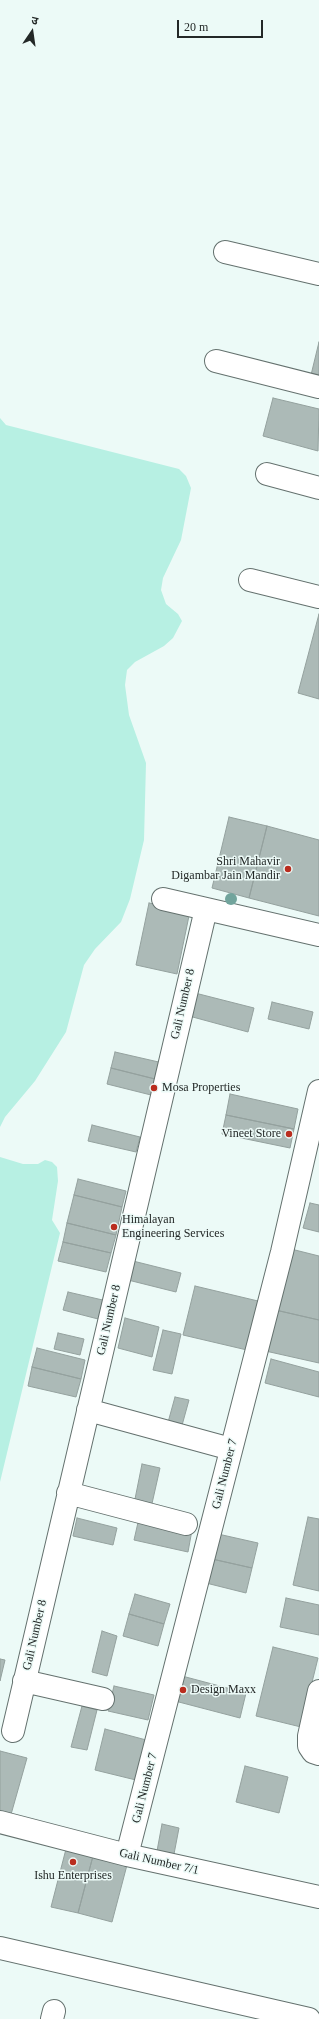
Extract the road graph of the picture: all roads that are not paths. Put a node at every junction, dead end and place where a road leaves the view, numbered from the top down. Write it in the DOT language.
graph roads {
  1 [pos="225,252"];
  2 [pos="319,274"];
  3 [pos="216,361"];
  4 [pos="319,387"];
  5 [pos="267,474"];
  6 [pos="319,488"];
  7 [pos="250,580"];
  8 [pos="319,597"];
  9 [pos="164,899"];
  10 [pos="206,908"];
  11 [pos="319,935"];
  12 [pos="319,1091"];
  13 [pos="88,1410"];
  14 [pos="231,1449"];
  15 [pos="68,1493"];
  16 [pos="186,1524"];
  17 [pos="24,1681"];
  18 [pos="319,1691"];
  19 [pos="104,1699"];
  20 [pos="13,1731"];
  21 [pos="314,1745"];
  22 [pos="0,1822"];
  23 [pos="127,1855"];
  24 [pos="319,1897"];
  25 [pos="0,1948"];
  26 [pos="309,2019"];
  1 -- 2 [label="street"];
  3 -- 4 [label="street"];
  5 -- 6 [label="street"];
  7 -- 8 [label="street"];
  9 -- 10 [label="street"];
  10 -- 11 [label="street"];
  10 -- 13 [label="street, Gali Number 8"];
  12 -- 14 [label="street, Gali Number 7"];
  13 -- 14 [label="street"];
  13 -- 15 [label="street, Gali Number 8"];
  14 -- 23 [label="street, Gali Number 7"];
  15 -- 16 [label="street"];
  15 -- 17 [label="street, Gali Number 8"];
  17 -- 19 [label="street"];
  17 -- 20 [label="street, Gali Number 8"];
  18 -- 21 [label="street"];
  22 -- 23 [label="street, Gali Number 7/1"];
  23 -- 24 [label="street, Gali Number 7/1"];
  25 -- 26 [label="street"];
}
